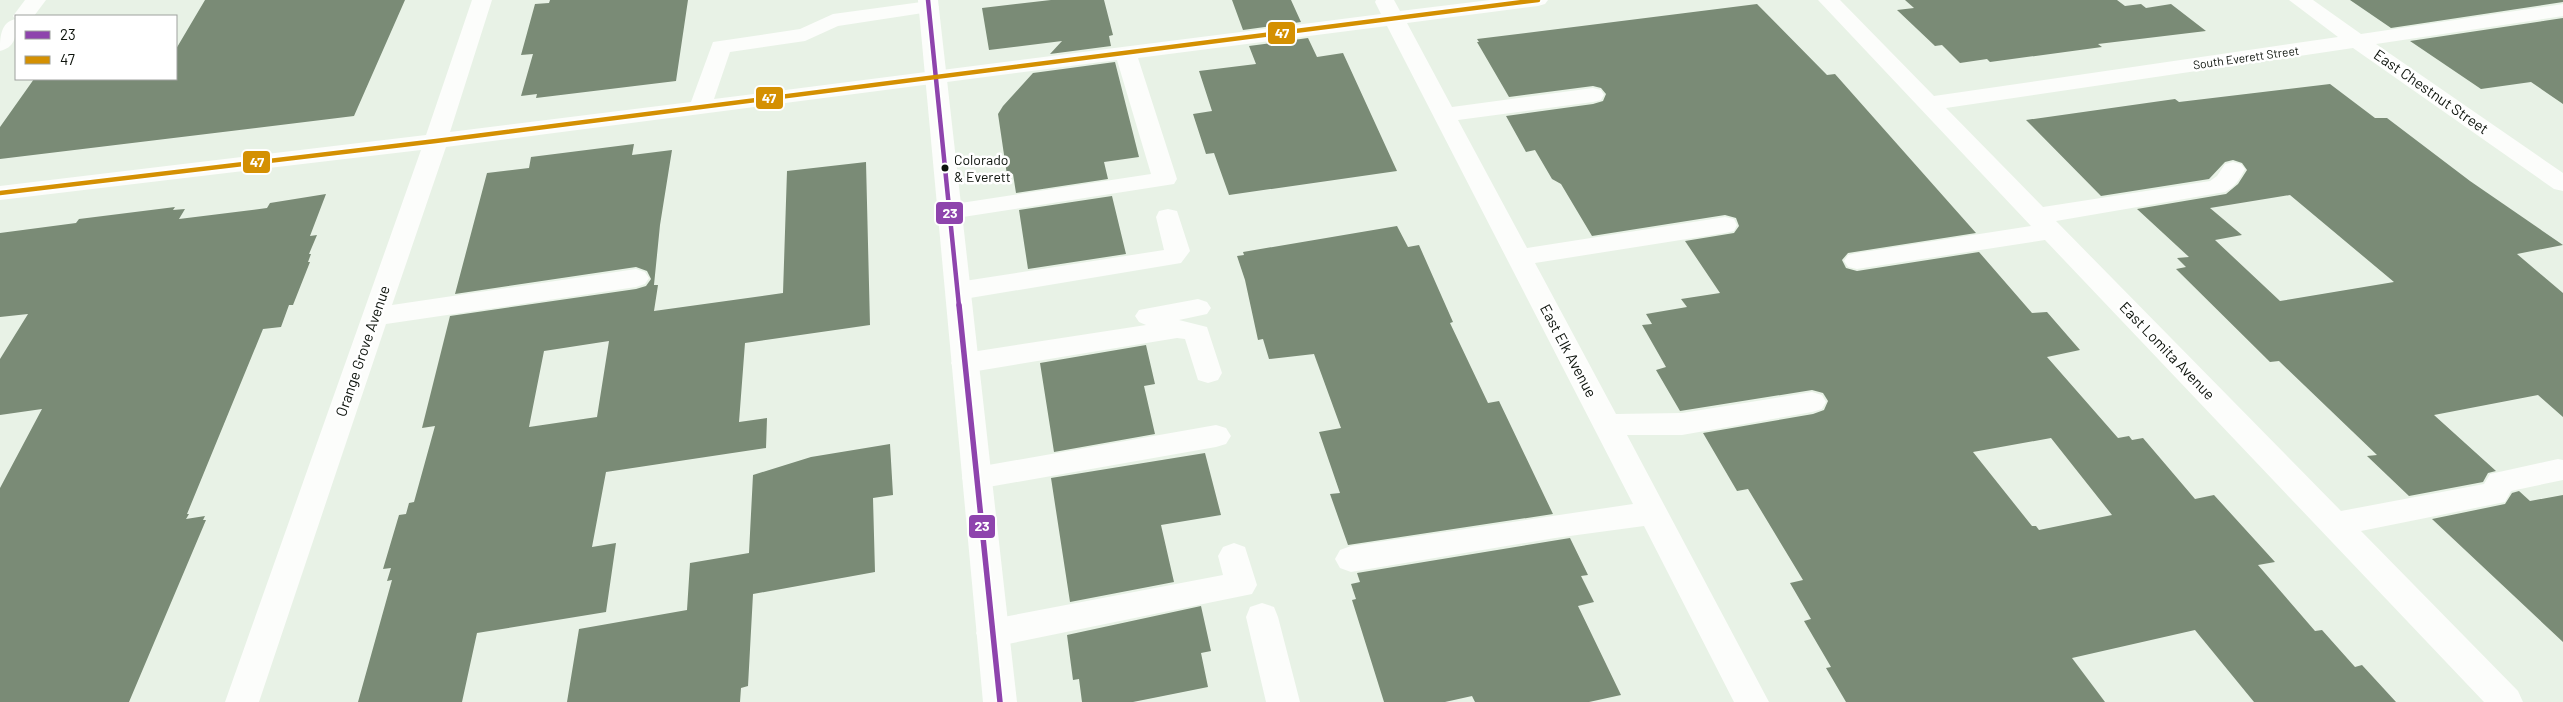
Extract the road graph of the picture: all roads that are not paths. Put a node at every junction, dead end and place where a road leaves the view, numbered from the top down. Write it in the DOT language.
graph roads {
  1 [pos="36,0"];
  2 [pos="482,0"];
  3 [pos="1538,0"];
  4 [pos="1828,0"];
  5 [pos="2299,0"];
  6 [pos="929,4"];
  7 [pos="1388,9"];
  8 [pos="2563,10"];
  9 [pos="24,15"];
  10 [pos="15,26"];
  11 [pos="2358,41"];
  12 [pos="0,45"];
  13 [pos="1125,52"];
  14 [pos="936,76"];
  15 [pos="1593,95"];
  16 [pos="1929,104"];
  17 [pos="700,107"];
  18 [pos="1445,115"];
  19 [pos="436,142"];
  20 [pos="2233,169"];
  21 [pos="2563,184"];
  22 [pos="0,193"];
  23 [pos="950,210"];
  24 [pos="1168,218"];
  25 [pos="2044,223"];
  26 [pos="1725,225"];
  27 [pos="1519,257"];
  28 [pos="1857,261"];
  29 [pos="636,278"];
  30 [pos="958,291"];
  31 [pos="1198,308"];
  32 [pos="375,316"];
  33 [pos="964,354"];
  34 [pos="1208,373"];
  35 [pos="1812,402"];
  36 [pos="1607,425"];
  37 [pos="1216,436"];
  38 [pos="2558,470"];
  39 [pos="977,478"];
  40 [pos="1653,513"];
  41 [pos="2334,524"];
  42 [pos="1234,556"];
  43 [pos="1352,559"];
  44 [pos="1262,617"];
  45 [pos="993,633"];
  46 [pos="242,702"];
  47 [pos="1000,702"];
  48 [pos="1282,702"];
  49 [pos="1752,702"];
  50 [pos="2506,702"];
  1 -- 9 [label="street"];
  2 -- 19 [label="street, Orange Grove Avenue"];
  3 -- 7 [label="street"];
  4 -- 16 [label="street, East Lomita Avenue"];
  5 -- 11 [label="street, East Chestnut Street"];
  6 -- 14 [label="street"];
  6 -- 17 [label="street"];
  7 -- 13 [label="street"];
  7 -- 18 [label="street, East Elk Avenue"];
  8 -- 11 [label="street, South Everett Street"];
  10 -- 12 [label="street"];
  11 -- 16 [label="street, South Everett Street"];
  11 -- 21 [label="street, East Chestnut Street"];
  13 -- 14 [label="street"];
  13 -- 23 [label="street"];
  14 -- 17 [label="street"];
  14 -- 23 [label="street"];
  15 -- 18 [label="street"];
  16 -- 25 [label="street, East Lomita Avenue"];
  17 -- 19 [label="street"];
  18 -- 27 [label="street, East Elk Avenue"];
  19 -- 22 [label="street"];
  19 -- 32 [label="street, Orange Grove Avenue"];
  20 -- 25 [label="street"];
  23 -- 30 [label="street"];
  24 -- 30 [label="street"];
  25 -- 28 [label="street"];
  25 -- 41 [label="street, East Lomita Avenue"];
  26 -- 27 [label="street"];
  27 -- 36 [label="street, East Elk Avenue"];
  29 -- 32 [label="street"];
  30 -- 33 [label="street"];
  31 -- 33 [label="street"];
  32 -- 46 [label="street, Orange Grove Avenue"];
  33 -- 34 [label="street"];
  33 -- 39 [label="street"];
  35 -- 36 [label="street"];
  36 -- 40 [label="street, East Elk Avenue"];
  37 -- 39 [label="street"];
  38 -- 41 [label="street"];
  39 -- 45 [label="street"];
  40 -- 43 [label="street"];
  40 -- 49 [label="street, East Elk Avenue"];
  41 -- 50 [label="street, East Lomita Avenue"];
  42 -- 45 [label="street"];
  44 -- 48 [label="street"];
  45 -- 47 [label="street"];
}
